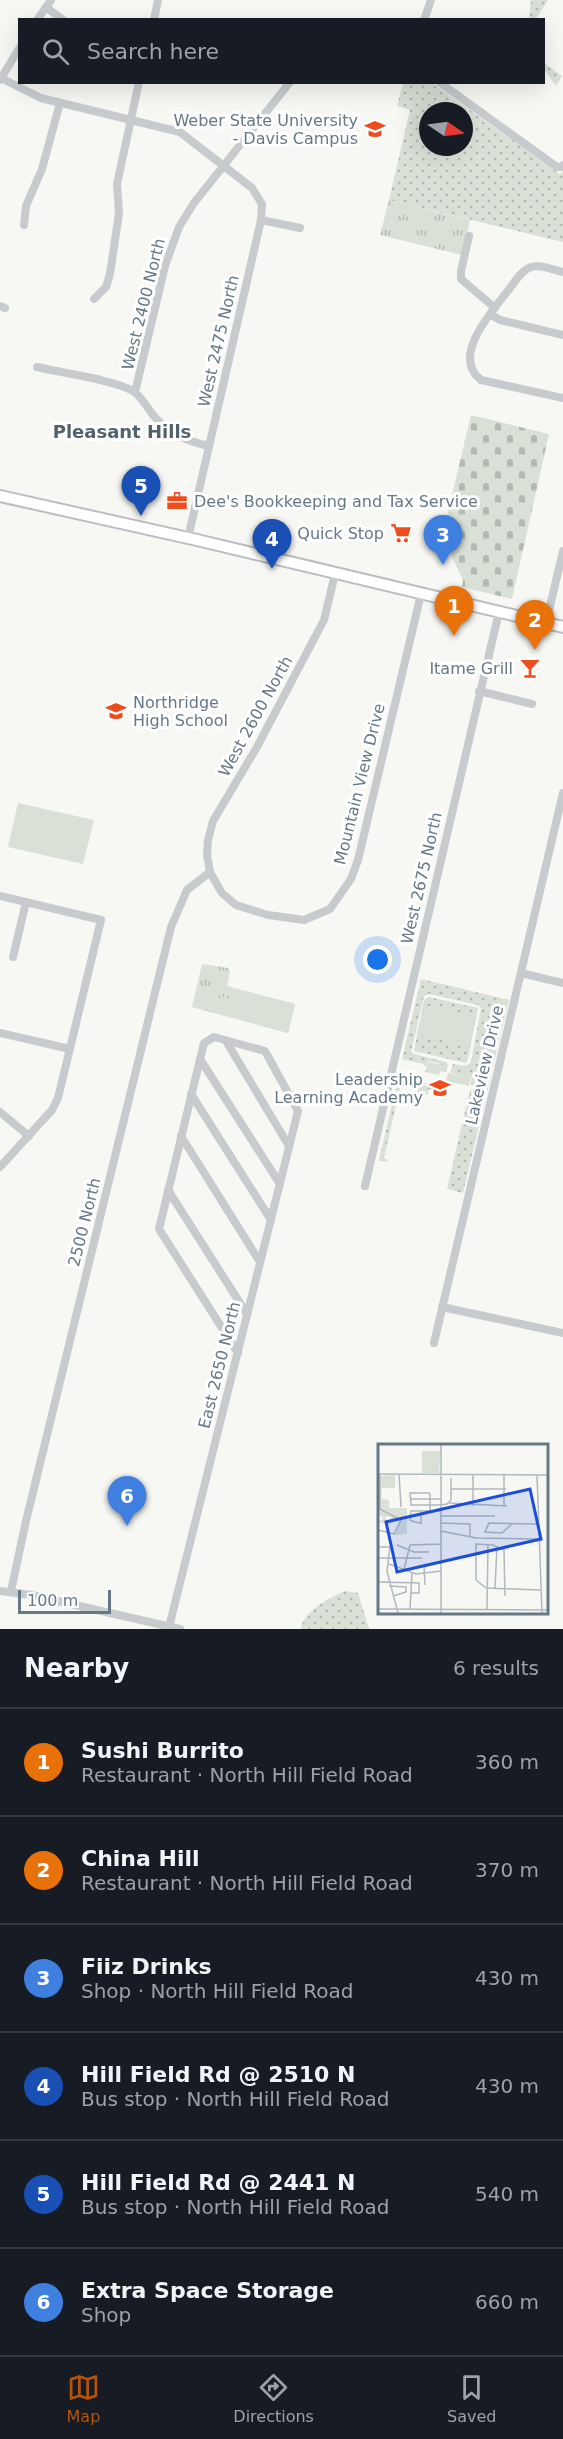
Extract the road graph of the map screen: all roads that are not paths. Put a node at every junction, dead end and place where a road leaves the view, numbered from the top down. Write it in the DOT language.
graph roads {
  1 [pos="158,0"];
  2 [pos="431,0"];
  3 [pos="48,4"];
  4 [pos="38,18"];
  5 [pos="61,18"];
  6 [pos="154,18"];
  7 [pos="425,18"];
  8 [pos="18,51"];
  9 [pos="0,79"];
  10 [pos="138,84"];
  11 [pos="288,84"];
  12 [pos="442,84"];
  13 [pos="60,103"];
  14 [pos="130,118"];
  15 [pos="224,165"];
  16 [pos="563,165"];
  17 [pos="261,220"];
  18 [pos="24,225"];
  19 [pos="300,228"];
  20 [pos="469,236"];
  21 [pos="563,272"];
  22 [pos="94,300"];
  23 [pos="493,311"];
  24 [pos="563,335"];
  25 [pos="37,367"];
  26 [pos="135,392"];
  27 [pos="563,398"];
  28 [pos="209,446"];
  29 [pos="0,496"];
  30 [pos="188,538"];
  31 [pos="563,551"];
  32 [pos="335,574"];
  33 [pos="421,594"];
  34 [pos="499,612"];
  35 [pos="546,623"];
  36 [pos="563,627"];
  37 [pos="479,692"];
  38 [pos="532,704"];
  39 [pos="563,793"];
  40 [pos="210,873"];
  41 [pos="0,896"];
  42 [pos="26,902"];
  43 [pos="13,957"];
  44 [pos="521,973"];
  45 [pos="563,983"];
  46 [pos="0,1033"];
  47 [pos="226,1041"];
  48 [pos="70,1049"];
  49 [pos="200,1059"];
  50 [pos="191,1094"];
  51 [pos="0,1112"];
  52 [pos="29,1136"];
  53 [pos="181,1136"];
  54 [pos="289,1146"];
  55 [pos="0,1167"];
  56 [pos="280,1184"];
  57 [pos="365,1186"];
  58 [pos="168,1190"];
  59 [pos="271,1220"];
  60 [pos="260,1262"];
  61 [pos="442,1307"];
  62 [pos="247,1314"];
  63 [pos="563,1333"];
  64 [pos="434,1343"];
  65 [pos="238,1353"];
  66 [pos="0,1591"];
  67 [pos="12,1592"];
  68 [pos="170,1627"];
  69 [pos="180,1629"];
  1 -- 6 [label="street"];
  2 -- 7 [label="street"];
  3 -- 4 [label="street"];
  3 -- 5 [label="street"];
  8 -- 9 [label="street"];
  9 -- 13 [label="street, West 2475 North"];
  10 -- 14 [label="street"];
  11 -- 15 [label="street, West 2400 North"];
  12 -- 16 [label="street"];
  13 -- 14 [label="street, West 2475 North"];
  13 -- 18 [label="street"];
  14 -- 15 [label="street, West 2475 North"];
  14 -- 22 [label="street"];
  15 -- 17 [label="street, West 2475 North"];
  15 -- 26 [label="street, West 2400 North"];
  17 -- 19 [label="street"];
  17 -- 28 [label="street, West 2475 North"];
  20 -- 23 [label="street"];
  21 -- 23 [label="street"];
  23 -- 24 [label="street"];
  23 -- 27 [label="street"];
  25 -- 26 [label="street"];
  26 -- 28 [label="street"];
  28 -- 30 [label="street, West 2475 North"];
  29 -- 30 [label="main road"];
  30 -- 32 [label="main road"];
  31 -- 35 [label="street"];
  32 -- 33 [label="main road"];
  32 -- 40 [label="street, West 2600 North"];
  33 -- 34 [label="main road"];
  33 -- 40 [label="street, Mountain View Drive"];
  34 -- 35 [label="main road"];
  34 -- 37 [label="street, West 2675 North"];
  35 -- 36 [label="main road"];
  37 -- 38 [label="street"];
  37 -- 57 [label="street, West 2675 North"];
  39 -- 44 [label="street, Lakeview Drive"];
  40 -- 67 [label="street, 2500 North"];
  41 -- 42 [label="street"];
  42 -- 43 [label="street"];
  42 -- 48 [label="street"];
  44 -- 45 [label="street"];
  44 -- 61 [label="street, Lakeview Drive"];
  46 -- 48 [label="street"];
  47 -- 49 [label="street"];
  47 -- 54 [label="street"];
  47 -- 54 [label="street, East 2650 North"];
  48 -- 52 [label="street"];
  49 -- 50 [label="street"];
  49 -- 56 [label="street"];
  50 -- 53 [label="street"];
  50 -- 59 [label="street"];
  51 -- 52 [label="street"];
  52 -- 55 [label="street"];
  53 -- 58 [label="street"];
  53 -- 60 [label="street"];
  54 -- 56 [label="street, East 2650 North"];
  56 -- 59 [label="street, East 2650 North"];
  58 -- 62 [label="street"];
  58 -- 65 [label="street"];
  59 -- 60 [label="street, East 2650 North"];
  60 -- 62 [label="street, East 2650 North"];
  61 -- 63 [label="street"];
  61 -- 64 [label="street, Lakeview Drive"];
  62 -- 65 [label="street, East 2650 North"];
  65 -- 68 [label="street, East 2650 North"];
  66 -- 67 [label="street"];
  67 -- 68 [label="street"];
  68 -- 69 [label="street"];
}
